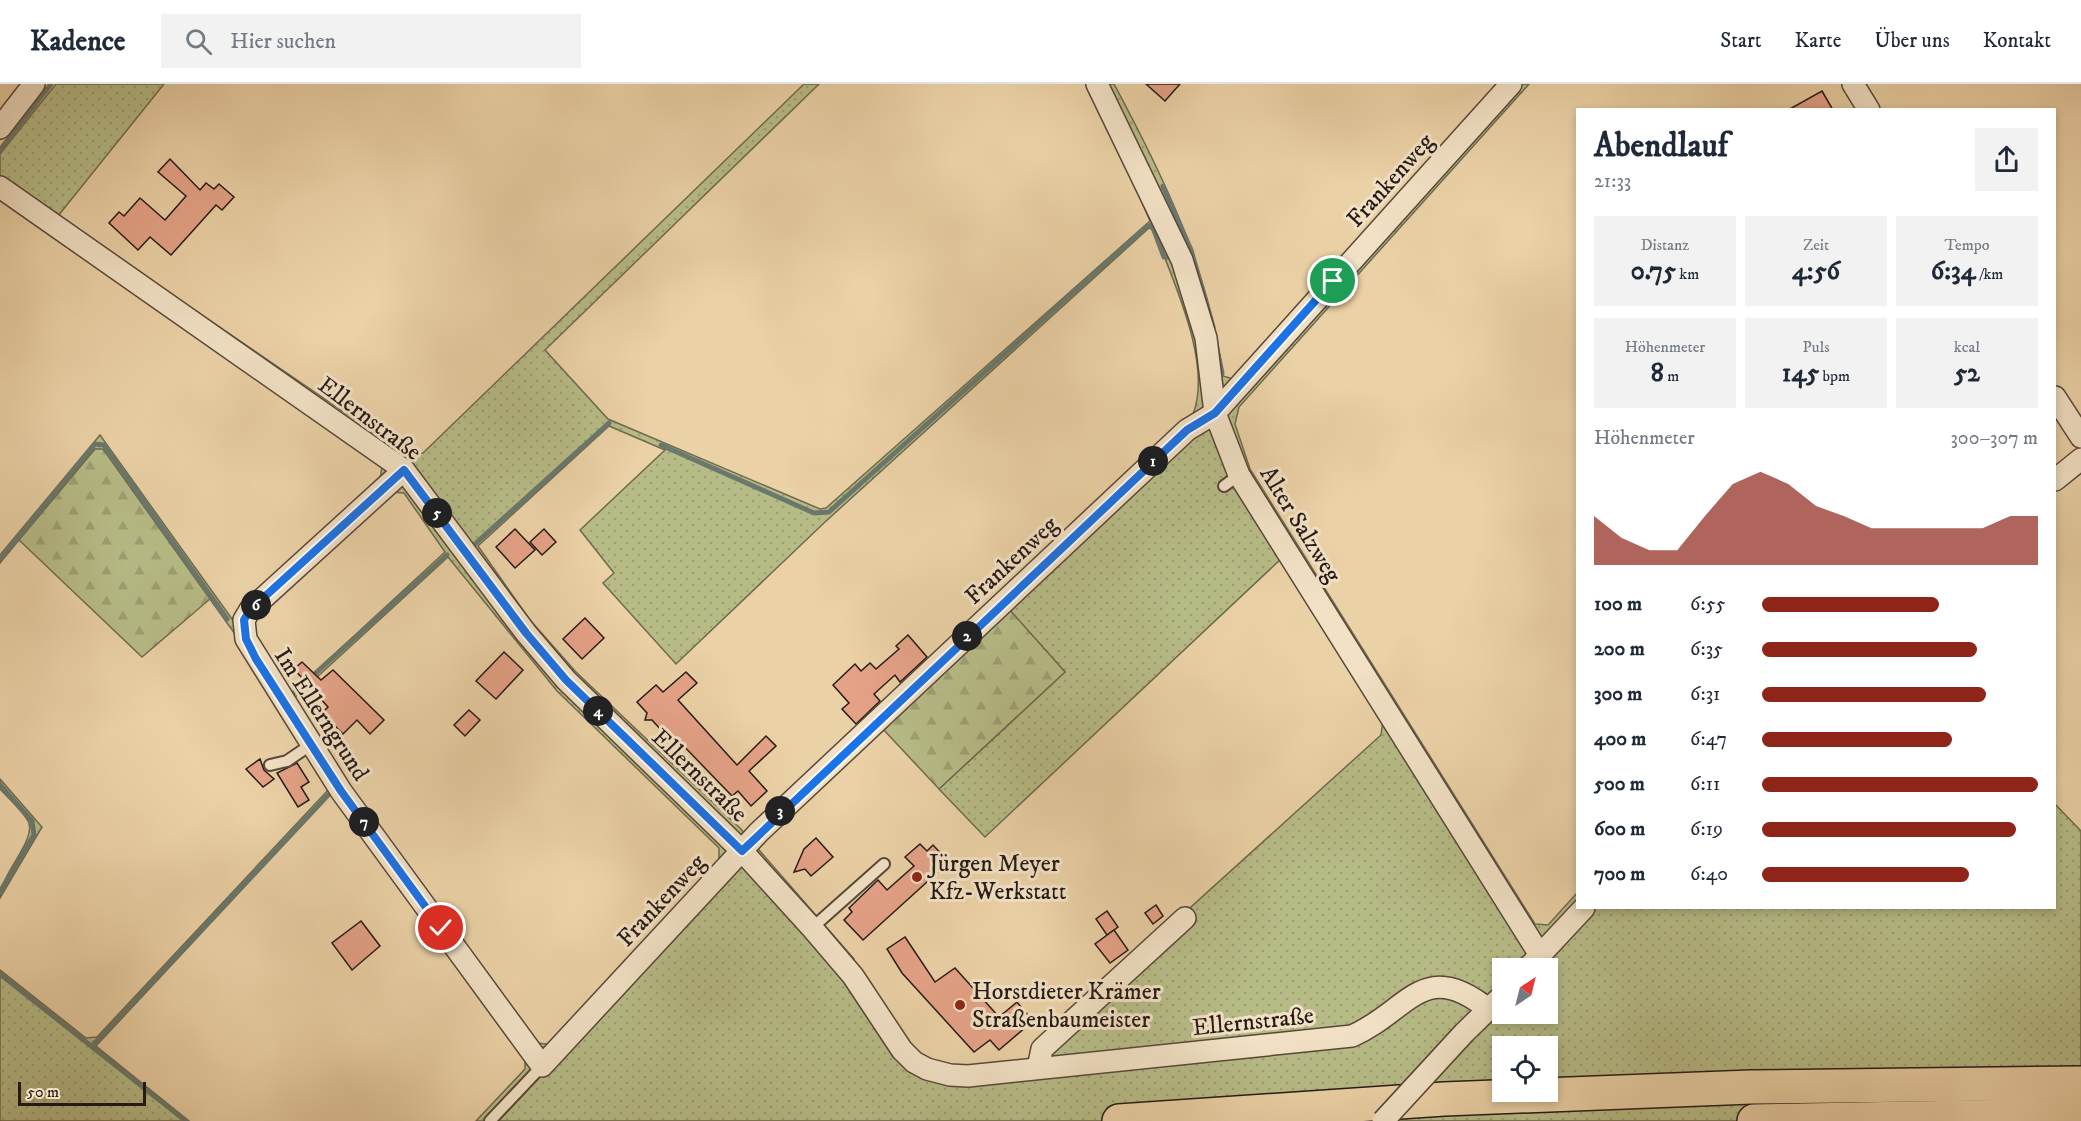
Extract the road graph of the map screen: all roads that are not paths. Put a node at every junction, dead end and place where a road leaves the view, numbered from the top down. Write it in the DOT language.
graph roads {
  1 [pos="34,84"];
  2 [pos="1097,84"];
  3 [pos="1511,84"];
  4 [pos="1853,84"];
  5 [pos="1868,108"];
  6 [pos="0,128"];
  7 [pos="0,187"];
  8 [pos="2056,399"];
  9 [pos="1215,413"];
  10 [pos="2081,437"];
  11 [pos="2081,459"];
  12 [pos="404,470"];
  13 [pos="2056,479"];
  14 [pos="312,744"];
  15 [pos="270,765"];
  16 [pos="742,851"];
  17 [pos="884,864"];
  18 [pos="1583,909"];
  19 [pos="1185,918"];
  20 [pos="812,928"];
  21 [pos="1531,958"];
  22 [pos="1537,958"];
  23 [pos="1492,1001"];
  24 [pos="1492,1006"];
  25 [pos="542,1066"];
  26 [pos="1038,1068"];
  27 [pos="2081,1083"];
  28 [pos="2081,1115"];
  29 [pos="489,1121"];
  30 [pos="1119,1121"];
  31 [pos="1383,1121"];
  32 [pos="1754,1121"];
  1 -- 6 [label="street"];
  2 -- 9 [label="street, Alter Salzweg"];
  3 -- 9 [label="street, Frankenweg"];
  4 -- 5 [label="street"];
  7 -- 12 [label="street, Ellernstraße"];
  8 -- 10 [label="street"];
  9 -- 16 [label="street, Frankenweg"];
  9 -- 21 [label="street, Alter Salzweg"];
  11 -- 13 [label="street"];
  12 -- 14 [label="street, Im Ellerngrund"];
  12 -- 16 [label="street, Ellernstraße"];
  14 -- 15 [label="lane"];
  14 -- 25 [label="street, Im Ellerngrund"];
  16 -- 20 [label="street, Ellernstraße"];
  16 -- 25 [label="street, Frankenweg"];
  17 -- 20 [label="lane"];
  18 -- 22 [label="street"];
  19 -- 26 [label="street"];
  20 -- 26 [label="street, Ellernstraße"];
  23 -- 26 [label="street, Ellernstraße"];
  24 -- 31 [label="street, bridge"];
  25 -- 29 [label="lane, Frankenweg"];
  27 -- 30 [label="highway"];
  28 -- 32 [label="highway"];
}
